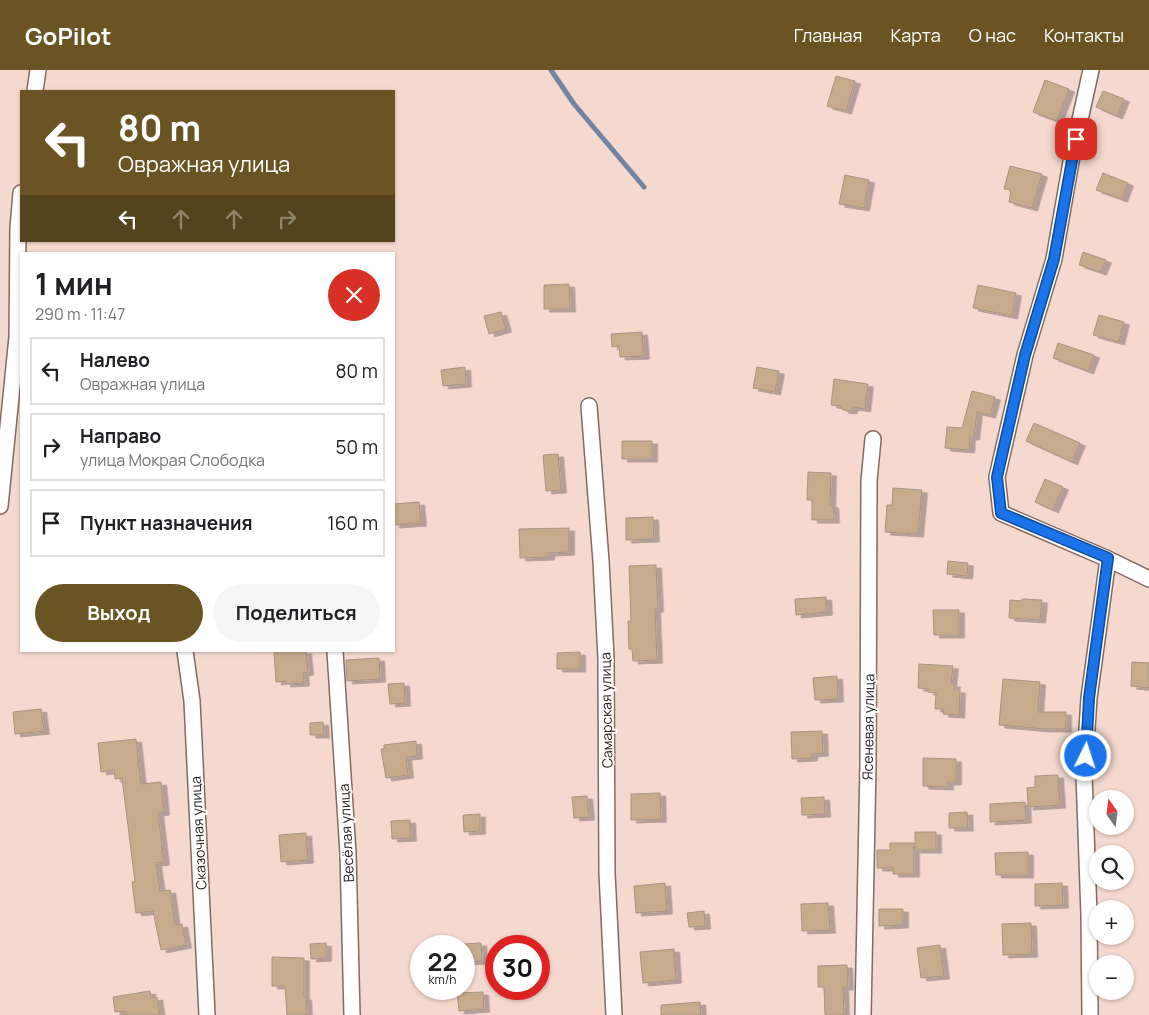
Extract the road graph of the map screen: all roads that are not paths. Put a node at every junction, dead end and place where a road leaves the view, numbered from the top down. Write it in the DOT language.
graph roads {
  1 [pos="38,70"];
  2 [pos="1091,70"];
  3 [pos="35,90"];
  4 [pos="20,205"];
  5 [pos="19,353"];
  6 [pos="589,406"];
  7 [pos="872,438"];
  8 [pos="0,506"];
  9 [pos="1108,558"];
  10 [pos="1149,579"];
  11 [pos="185,652"];
  12 [pos="335,652"];
  13 [pos="207,1015"];
  14 [pos="352,1015"];
  15 [pos="614,1015"];
  16 [pos="863,1015"];
  17 [pos="1090,1015"];
  1 -- 3 [label="street"];
  2 -- 9 [label="street"];
  4 -- 5 [label="street"];
  5 -- 8 [label="street"];
  6 -- 15 [label="street, Самарская улица"];
  7 -- 16 [label="street, Ясеневая улица"];
  9 -- 10 [label="street"];
  9 -- 17 [label="street"];
  11 -- 13 [label="street, Сказочная улица"];
  12 -- 14 [label="street, Весёлая улица"];
}
